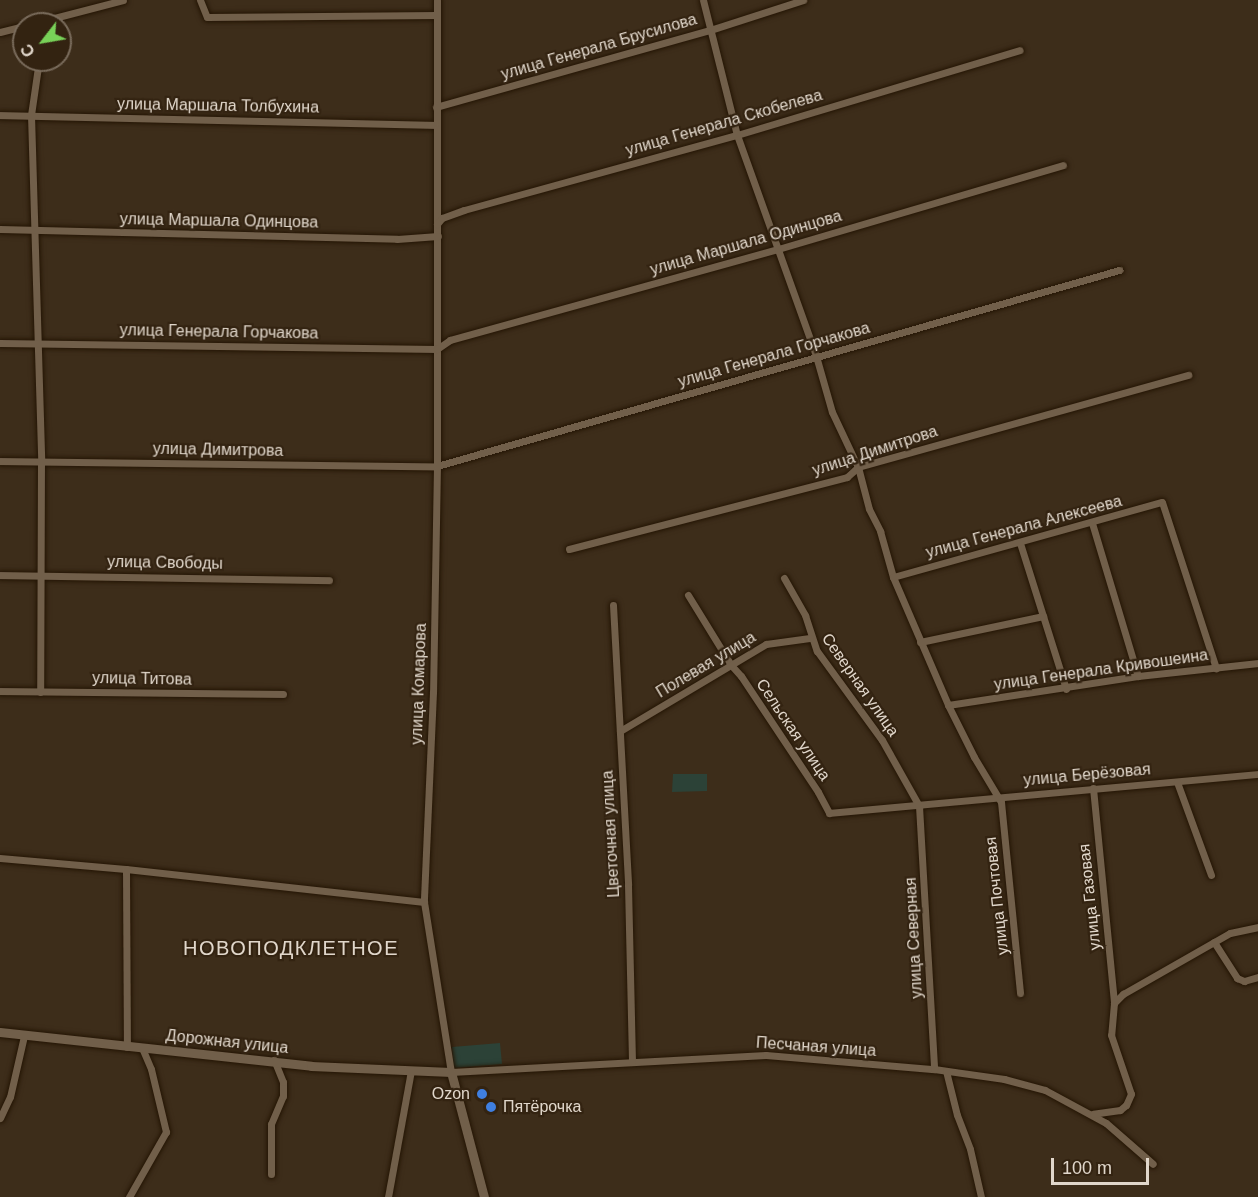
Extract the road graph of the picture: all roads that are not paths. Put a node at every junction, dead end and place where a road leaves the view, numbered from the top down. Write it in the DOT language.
graph roads {
  1 [pos="123,0"];
  2 [pos="200,0"];
  3 [pos="437,0"];
  4 [pos="703,0"];
  5 [pos="803,0"];
  6 [pos="72,14"];
  7 [pos="436,15"];
  8 [pos="710,30"];
  9 [pos="1020,50"];
  10 [pos="37,72"];
  11 [pos="436,107"];
  12 [pos="0,115"];
  13 [pos="31,116"];
  14 [pos="435,125"];
  15 [pos="737,135"];
  16 [pos="1063,165"];
  17 [pos="437,224"];
  18 [pos="0,229"];
  19 [pos="36,230"];
  20 [pos="438,236"];
  21 [pos="778,249"];
  22 [pos="1119,270"];
  23 [pos="36,342"];
  24 [pos="0,343"];
  25 [pos="437,350"];
  26 [pos="816,356"];
  27 [pos="1188,375"];
  28 [pos="0,460"];
  29 [pos="41,461"];
  30 [pos="436,466"];
  31 [pos="858,467"];
  32 [pos="1092,523"];
  33 [pos="1020,543"];
  34 [pos="568,549"];
  35 [pos="0,575"];
  36 [pos="40,575"];
  37 [pos="893,577"];
  38 [pos="784,578"];
  39 [pos="329,580"];
  40 [pos="688,595"];
  41 [pos="613,606"];
  42 [pos="1043,616"];
  43 [pos="810,638"];
  44 [pos="921,642"];
  45 [pos="1258,663"];
  46 [pos="731,665"];
  47 [pos="1216,669"];
  48 [pos="1138,676"];
  49 [pos="1066,688"];
  50 [pos="0,691"];
  51 [pos="40,692"];
  52 [pos="283,694"];
  53 [pos="948,705"];
  54 [pos="620,731"];
  55 [pos="1258,774"];
  56 [pos="1177,782"];
  57 [pos="1093,788"];
  58 [pos="998,797"];
  59 [pos="920,806"];
  60 [pos="829,813"];
  61 [pos="0,858"];
  62 [pos="126,869"];
  63 [pos="1211,875"];
  64 [pos="424,902"];
  65 [pos="1258,927"];
  66 [pos="1214,942"];
  67 [pos="1258,977"];
  68 [pos="1020,993"];
  69 [pos="1114,1003"];
  70 [pos="0,1032"];
  71 [pos="24,1036"];
  72 [pos="127,1047"];
  73 [pos="142,1048"];
  74 [pos="274,1060"];
  75 [pos="632,1062"];
  76 [pos="934,1069"];
  77 [pos="411,1071"];
  78 [pos="946,1071"];
  79 [pos="452,1072"];
  80 [pos="1093,1114"];
  81 [pos="0,1118"];
  82 [pos="1153,1164"];
  83 [pos="271,1174"];
  84 [pos="129,1197"];
  85 [pos="388,1197"];
  86 [pos="484,1197"];
  87 [pos="981,1197"];
  1 -- 6 [label="street"];
  2 -- 7 [label="street"];
  3 -- 7 [label="street, улица Комарова"];
  4 -- 8 [label="street, улица Почтовая"];
  5 -- 8 [label="street, улица Генерала Брусилова"];
  7 -- 11 [label="street, улица Комарова"];
  8 -- 11 [label="street, улица Генерала Брусилова"];
  8 -- 15 [label="street, улица Почтовая"];
  9 -- 15 [label="street, улица Генерала Скобелева"];
  10 -- 13 [label="street"];
  11 -- 14 [label="street, улица Комарова"];
  12 -- 13 [label="street, улица Маршала Толбухина"];
  13 -- 14 [label="street, улица Маршала Толбухина"];
  13 -- 19 [label="street"];
  14 -- 17 [label="street, улица Комарова"];
  15 -- 17 [label="street, улица Генерала Скобелева"];
  15 -- 21 [label="street, улица Почтовая"];
  16 -- 21 [label="street, улица Маршала Одинцова"];
  17 -- 20 [label="street, улица Комарова"];
  18 -- 19 [label="street, улица Маршала Одинцова"];
  19 -- 20 [label="street, улица Маршала Одинцова"];
  19 -- 23 [label="street"];
  20 -- 25 [label="street, улица Комарова"];
  21 -- 25 [label="street, улица Маршала Одинцова"];
  21 -- 26 [label="street, улица Почтовая"];
  22 -- 26 [label="street, улица Генерала Горчакова"];
  23 -- 24 [label="street, улица Генерала Горчакова"];
  23 -- 25 [label="street, улица Генерала Горчакова"];
  23 -- 29 [label="street"];
  25 -- 30 [label="street, улица Комарова"];
  26 -- 30 [label="street, улица Генерала Горчакова"];
  26 -- 31 [label="street, улица Почтовая"];
  27 -- 31 [label="street, улица Димитрова"];
  28 -- 29 [label="street, улица Димитрова"];
  29 -- 30 [label="street, улица Димитрова"];
  29 -- 36 [label="street"];
  30 -- 64 [label="street, улица Комарова"];
  31 -- 34 [label="street, улица Димитрова"];
  31 -- 37 [label="street, улица Почтовая"];
  32 -- 33 [label="street, улица Генерала Алексеева"];
  32 -- 47 [label="street, улица Генерала Алексеева"];
  32 -- 48 [label="street"];
  33 -- 37 [label="street, улица Генерала Алексеева"];
  33 -- 42 [label="street"];
  35 -- 36 [label="street, улица Свободы"];
  36 -- 39 [label="street, улица Свободы"];
  36 -- 51 [label="street"];
  37 -- 44 [label="street, улица Почтовая"];
  38 -- 43 [label="street, Северная улица"];
  40 -- 46 [label="street, Сельская улица"];
  41 -- 54 [label="street, Цветочная улица"];
  42 -- 44 [label="street"];
  42 -- 49 [label="street"];
  43 -- 46 [label="street, Полевая улица"];
  43 -- 59 [label="street, Северная улица"];
  44 -- 53 [label="street, улица Почтовая"];
  45 -- 47 [label="street, улица Генерала Кривошеина"];
  46 -- 54 [label="street, Полевая улица"];
  46 -- 60 [label="street, Сельская улица"];
  47 -- 48 [label="street, улица Генерала Кривошеина"];
  48 -- 49 [label="street, улица Генерала Кривошеина"];
  49 -- 53 [label="street, улица Генерала Кривошеина"];
  50 -- 51 [label="street, улица Титова"];
  51 -- 52 [label="street, улица Титова"];
  53 -- 58 [label="street, улица Почтовая"];
  54 -- 75 [label="street, Цветочная улица"];
  55 -- 56 [label="street, улица Берёзовая"];
  56 -- 57 [label="street, улица Берёзовая"];
  56 -- 63 [label="street"];
  57 -- 58 [label="street, улица Берёзовая"];
  57 -- 69 [label="street, улица Газовая"];
  58 -- 59 [label="street, улица Берёзовая"];
  58 -- 68 [label="street, улица Почтовая"];
  59 -- 60 [label="street, улица Берёзовая"];
  59 -- 76 [label="street, улица Северная"];
  61 -- 62 [label="street"];
  62 -- 64 [label="street"];
  62 -- 72 [label="street"];
  64 -- 79 [label="street, улица Комарова"];
  65 -- 66 [label="street"];
  66 -- 67 [label="street"];
  66 -- 69 [label="street"];
  69 -- 80 [label="street, улица Газовая"];
  70 -- 71 [label="street, Дорожная улица"];
  71 -- 72 [label="street, Дорожная улица"];
  71 -- 81 [label="street"];
  72 -- 73 [label="street, Дорожная улица"];
  73 -- 74 [label="street, Дорожная улица"];
  73 -- 84 [label="street"];
  74 -- 77 [label="street, Дорожная улица"];
  74 -- 83 [label="street"];
  75 -- 76 [label="street, Песчаная улица"];
  75 -- 79 [label="street, Песчаная улица"];
  76 -- 78 [label="street, Песчаная улица"];
  77 -- 79 [label="street, Дорожная улица"];
  77 -- 85 [label="street"];
  78 -- 80 [label="street, Песчаная улица"];
  78 -- 87 [label="street"];
  79 -- 86 [label="street"];
  80 -- 82 [label="street, Песчаная улица"];
}
